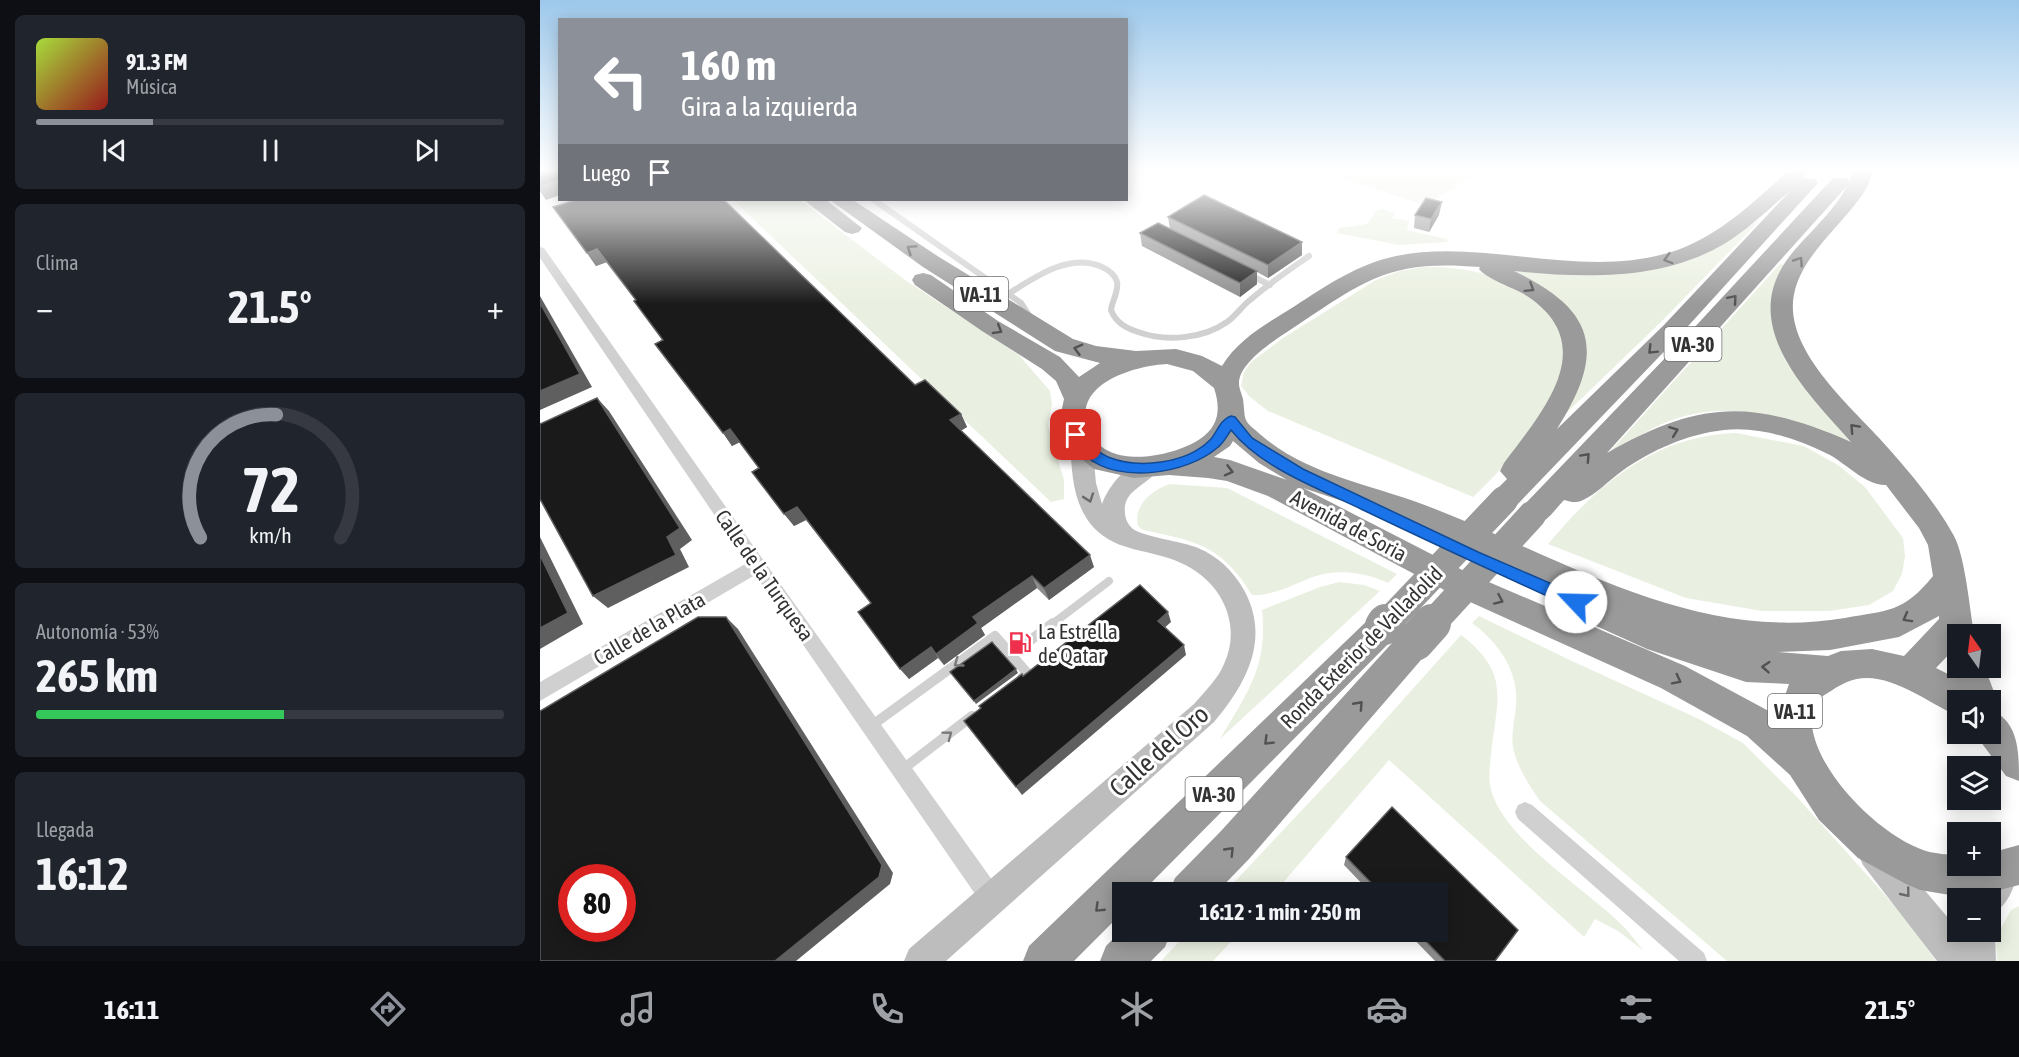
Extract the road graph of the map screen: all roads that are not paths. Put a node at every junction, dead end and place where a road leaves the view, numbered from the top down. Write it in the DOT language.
graph roads {
  1 [pos="833,214"];
  2 [pos="860,214"];
  3 [pos="894,214"];
  4 [pos="1752,214"];
  5 [pos="1782,214"];
  6 [pos="1811,214"];
  7 [pos="1837,214"];
  8 [pos="540,250"];
  9 [pos="1309,256"];
  10 [pos="1435,259"];
  11 [pos="545,267"];
  12 [pos="1238,269"];
  13 [pos="1270,285"];
  14 [pos="1008,294"];
  15 [pos="1034,327"];
  16 [pos="1264,337"];
  17 [pos="1179,357"];
  18 [pos="1136,359"];
  19 [pos="1226,384"];
  20 [pos="1077,400"];
  21 [pos="1231,420"];
  22 [pos="1081,442"];
  23 [pos="1160,466"];
  24 [pos="1298,473"];
  25 [pos="1904,489"];
  26 [pos="1504,500"];
  27 [pos="1532,515"];
  28 [pos="1126,538"];
  29 [pos="758,565"];
  30 [pos="1949,579"];
  31 [pos="1109,581"];
  32 [pos="1955,624"];
  33 [pos="1400,634"];
  34 [pos="1947,639"];
  35 [pos="1011,655"];
  36 [pos="1825,671"];
  37 [pos="1910,673"];
  38 [pos="1010,687"];
  39 [pos="540,692"];
  40 [pos="1947,692"];
  41 [pos="983,708"];
  42 [pos="871,726"];
  43 [pos="2001,738"];
  44 [pos="1802,762"];
  45 [pos="2019,763"];
  46 [pos="902,770"];
  47 [pos="1525,812"];
  48 [pos="1856,832"];
  49 [pos="2005,879"];
  50 [pos="1199,882"];
  51 [pos="992,898"];
  52 [pos="1140,942"];
  53 [pos="1978,942"];
  54 [pos="921,961"];
  55 [pos="1044,961"];
  56 [pos="1121,961"];
  57 [pos="1696,961"];
  58 [pos="1957,961"];
  59 [pos="1979,961"];
  1 -- 20 [label="highway, VA-11, one-way"];
  15 -- 2 [label="highway, VA-11, one-way"];
  3 -- 14 [label="lane"];
  4 -- 10 [label="highway, one-way"];
  5 -- 26 [label="highway, Ronda Exterior de Valladolid / VA-30, one-way"];
  27 -- 6 [label="highway, Ronda Exterior de Valladolid / VA-30, one-way"];
  25 -- 7 [label="highway, one-way"];
  8 -- 11 [label="street, Calle de la Turquesa"];
  9 -- 13 [label="lane"];
  10 -- 16 [label="highway"];
  10 -- 26 [label="highway, one-way"];
  11 -- 29 [label="street, Calle de la Turquesa"];
  12 -- 13 [label="lane"];
  13 -- 14 [label="lane"];
  14 -- 15 [label="lane"];
  18 -- 15 [label="highway, VA-11, one-way"];
  16 -- 17 [label="highway"];
  16 -- 19 [label="highway"];
  17 -- 18 [label="highway, VA-11"];
  17 -- 19 [label="highway, VA-11"];
  18 -- 20 [label="highway, VA-11"];
  19 -- 21 [label="highway"];
  20 -- 22 [label="highway"];
  21 -- 23 [label="highway, VA-11"];
  21 -- 24 [label="highway, Avenida de Soria / VA-11"];
  22 -- 23 [label="highway, VA-11"];
  22 -- 28 [label="street, Calle del Oro, one-way"];
  23 -- 28 [label="street"];
  23 -- 44 [label="highway, Avenida de Soria / VA-11, one-way"];
  30 -- 24 [label="highway, one-way"];
  36 -- 24 [label="highway, Avenida de Soria / VA-11, one-way"];
  27 -- 25 [label="highway, one-way"];
  25 -- 30 [label="highway"];
  26 -- 33 [label="highway, Ronda Exterior de Valladolid / VA-30, bridge"];
  27 -- 33 [label="highway, Ronda Exterior de Valladolid / VA-30, bridge"];
  28 -- 51 [label="street, Calle del Oro"];
  29 -- 39 [label="street, Calle de la Plata"];
  29 -- 42 [label="street, Calle de la Turquesa"];
  30 -- 32 [label="highway"];
  31 -- 35 [label="lane"];
  50 -- 33 [label="highway, Ronda Exterior de Valladolid / VA-30, one-way"];
  33 -- 55 [label="highway, Ronda Exterior de Valladolid / VA-30, one-way"];
  34 -- 37 [label="highway"];
  35 -- 38 [label="lane"];
  35 -- 42 [label="lane, one-way"];
  36 -- 37 [label="highway, VA-11"];
  36 -- 44 [label="highway, VA-11"];
  37 -- 40 [label="highway, VA-11"];
  46 -- 41 [label="lane, one-way"];
  42 -- 46 [label="street, Calle de la Turquesa"];
  43 -- 45 [label="highway"];
  44 -- 48 [label="highway, VA-11"];
  46 -- 51 [label="street, Calle de la Turquesa"];
  47 -- 57 [label="street"];
  48 -- 49 [label="highway, VA-11"];
  48 -- 58 [label="street, one-way"];
  51 -- 54 [label="street, Calle del Oro"];
  52 -- 56 [label="highway"];
  53 -- 59 [label="street"];
}
